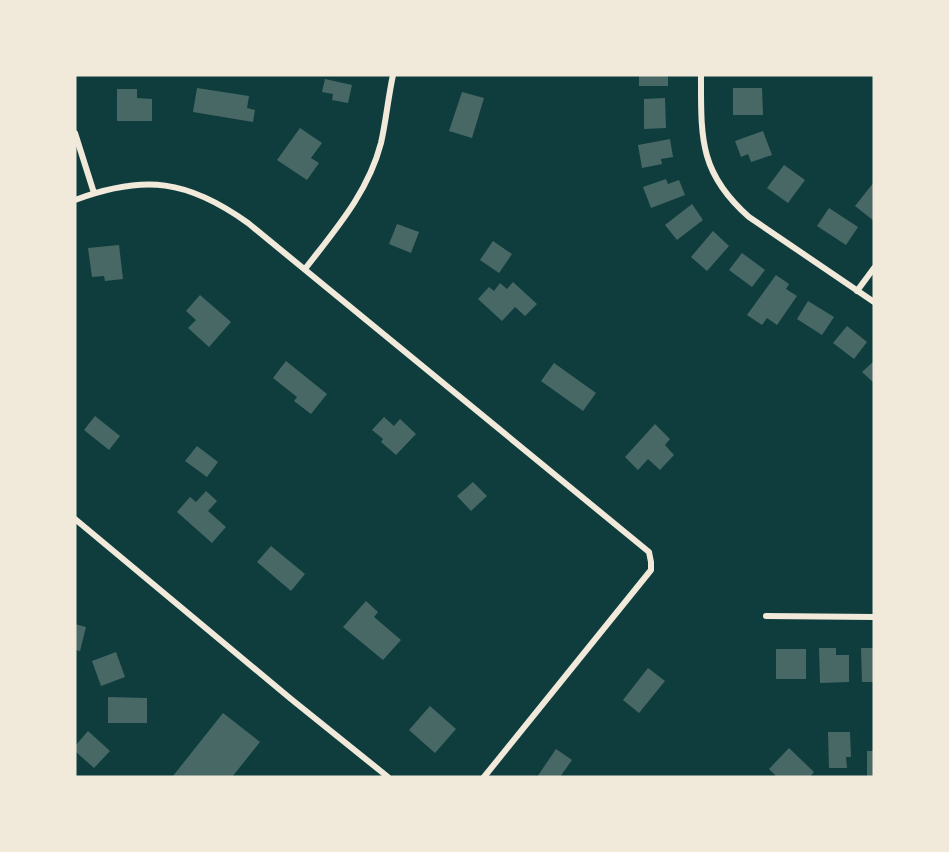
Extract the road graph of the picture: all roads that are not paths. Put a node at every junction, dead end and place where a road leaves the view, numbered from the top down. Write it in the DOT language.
graph roads {
  1 [pos="393,75"];
  2 [pos="701,75"];
  3 [pos="75,133"];
  4 [pos="94,193"];
  5 [pos="75,200"];
  6 [pos="874,268"];
  7 [pos="304,269"];
  8 [pos="858,291"];
  9 [pos="874,303"];
  10 [pos="75,519"];
  11 [pos="766,616"];
  12 [pos="874,616"];
  13 [pos="388,777"];
  14 [pos="484,777"];
  1 -- 7 [label="street"];
  2 -- 8 [label="street"];
  3 -- 4 [label="street"];
  4 -- 5 [label="street"];
  4 -- 7 [label="street"];
  6 -- 8 [label="street"];
  7 -- 14 [label="street"];
  8 -- 9 [label="street"];
  10 -- 13 [label="street"];
  11 -- 12 [label="street"];
}
